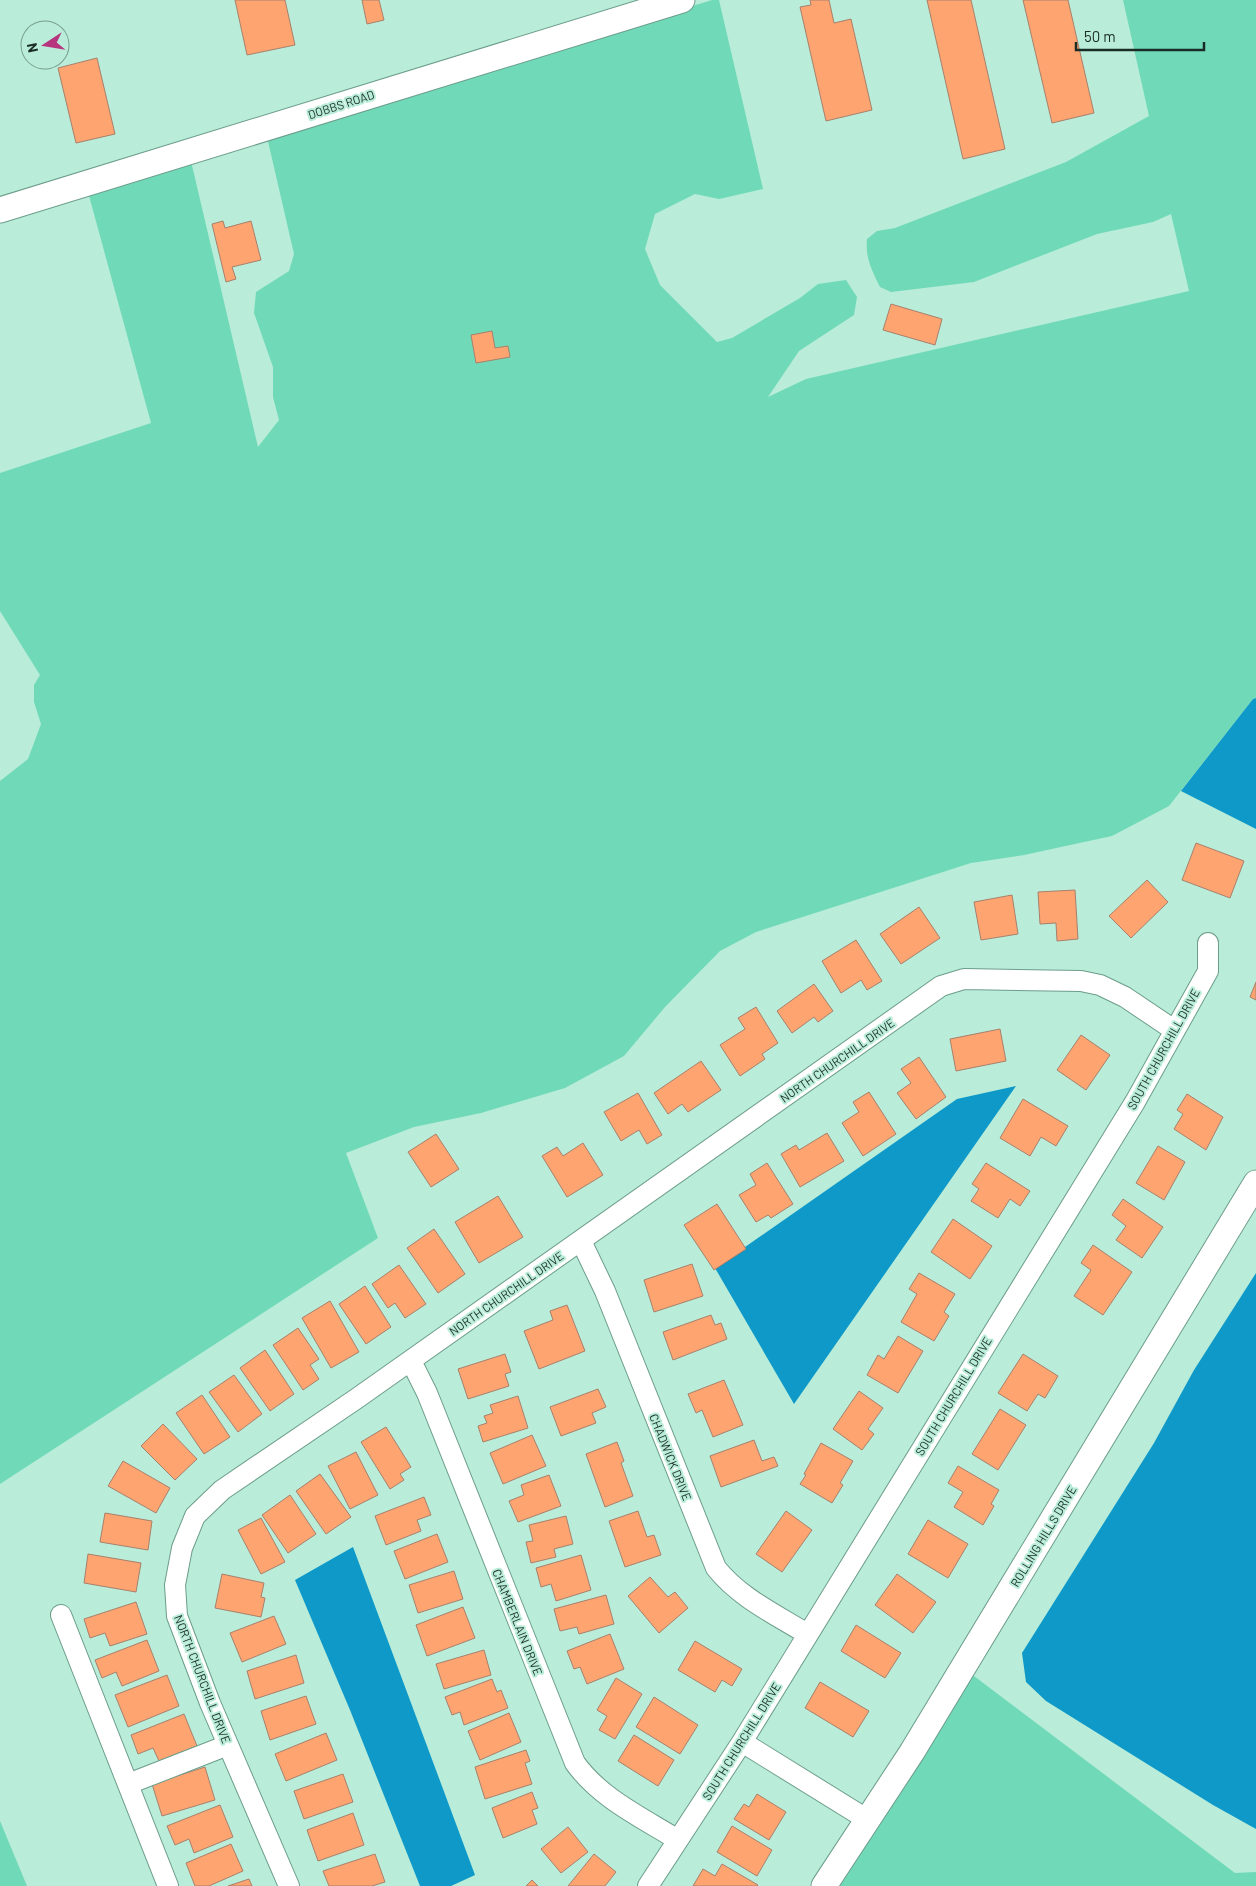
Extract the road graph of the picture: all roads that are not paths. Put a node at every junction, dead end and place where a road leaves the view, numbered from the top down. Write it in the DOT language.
graph roads {
  1 [pos="682,0"];
  2 [pos="0,210"];
  3 [pos="1208,943"];
  4 [pos="1174,1030"];
  5 [pos="1256,1184"];
  6 [pos="581,1241"];
  7 [pos="411,1361"];
  8 [pos="61,1615"];
  9 [pos="808,1634"];
  10 [pos="742,1742"];
  11 [pos="228,1745"];
  12 [pos="128,1784"];
  13 [pos="868,1820"];
  14 [pos="678,1840"];
  15 [pos="168,1886"];
  16 [pos="289,1886"];
  17 [pos="648,1886"];
  18 [pos="824,1886"];
  1 -- 2 [label="street, DOBBS ROAD"];
  3 -- 4 [label="street, SOUTH CHURCHILL DRIVE"];
  4 -- 6 [label="street, NORTH CHURCHILL DRIVE"];
  4 -- 9 [label="street, SOUTH CHURCHILL DRIVE"];
  5 -- 13 [label="street, ROLLING HILLS DRIVE"];
  6 -- 7 [label="street, NORTH CHURCHILL DRIVE"];
  6 -- 9 [label="street, CHADWICK DRIVE"];
  7 -- 11 [label="street, NORTH CHURCHILL DRIVE"];
  7 -- 14 [label="street, CHAMBERLAIN DRIVE"];
  8 -- 12 [label="street"];
  9 -- 10 [label="street, SOUTH CHURCHILL DRIVE"];
  10 -- 13 [label="street"];
  10 -- 14 [label="street, SOUTH CHURCHILL DRIVE"];
  11 -- 12 [label="street"];
  11 -- 16 [label="street, NORTH CHURCHILL DRIVE"];
  12 -- 15 [label="street"];
  13 -- 18 [label="street, ROLLING HILLS DRIVE"];
  14 -- 17 [label="street"];
}
